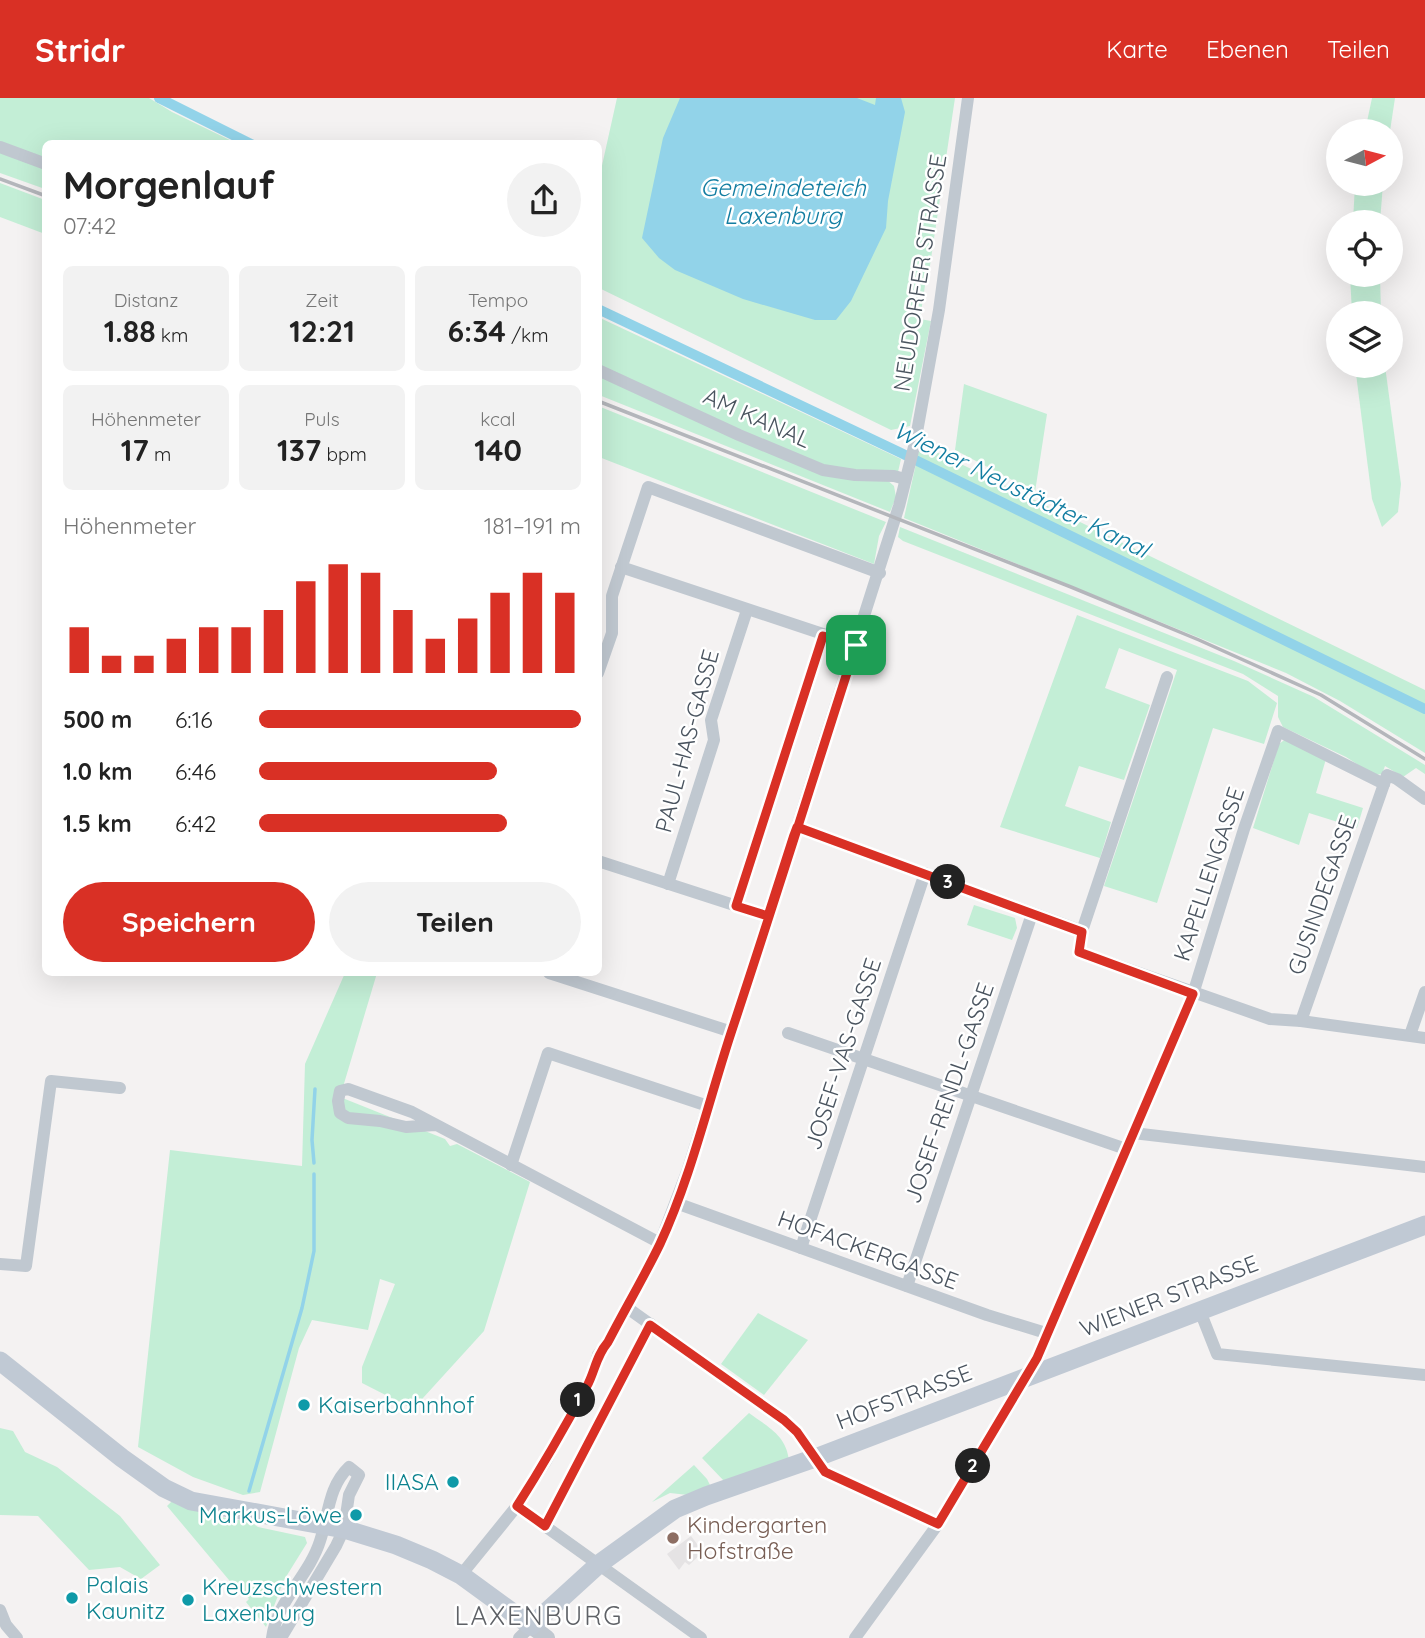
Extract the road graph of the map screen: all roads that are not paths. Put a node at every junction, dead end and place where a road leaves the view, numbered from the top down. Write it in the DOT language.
graph roads {
  1 [pos="968,98"];
  2 [pos="0,147"];
  3 [pos="42,163"];
  4 [pos="602,372"];
  5 [pos="906,473"];
  6 [pos="621,567"];
  7 [pos="880,573"];
  8 [pos="747,610"];
  9 [pos="823,636"];
  10 [pos="856,645"];
  11 [pos="602,662"];
  12 [pos="1167,677"];
  13 [pos="1384,783"];
  14 [pos="1425,799"];
  15 [pos="797,827"];
  16 [pos="602,862"];
  17 [pos="925,873"];
  18 [pos="668,884"];
  19 [pos="736,906"];
  20 [pos="1032,915"];
  21 [pos="768,916"];
  22 [pos="1082,932"];
  23 [pos="558,976"];
  24 [pos="1425,992"];
  25 [pos="1193,994"];
  26 [pos="1301,1021"];
  27 [pos="732,1032"];
  28 [pos="788,1033"];
  29 [pos="1410,1035"];
  30 [pos="1425,1038"];
  31 [pos="864,1060"];
  32 [pos="120,1088"];
  33 [pos="970,1095"];
  34 [pos="708,1106"];
  35 [pos="435,1125"];
  36 [pos="1133,1133"];
  37 [pos="1126,1149"];
  38 [pos="512,1165"];
  39 [pos="1425,1167"];
  40 [pos="676,1203"];
  41 [pos="1425,1225"];
  42 [pos="660,1243"];
  43 [pos="801,1248"];
  44 [pos="0,1264"];
  45 [pos="907,1286"];
  46 [pos="626,1307"];
  47 [pos="1200,1311"];
  48 [pos="650,1325"];
  49 [pos="1046,1333"];
  50 [pos="0,1361"];
  51 [pos="1027,1376"];
  52 [pos="1425,1376"];
  53 [pos="815,1458"];
  54 [pos="517,1506"];
  55 [pos="938,1524"];
  56 [pos="323,1525"];
  57 [pos="545,1526"];
  58 [pos="344,1529"];
  59 [pos="599,1564"];
  60 [pos="461,1575"];
  61 [pos="0,1610"];
  62 [pos="525,1632"];
  63 [pos="17,1638"];
  64 [pos="272,1638"];
  65 [pos="281,1638"];
  66 [pos="547,1638"];
  67 [pos="701,1638"];
  68 [pos="855,1638"];
  1 -- 5 [label="street, NEUDORFER STRASSE"];
  2 -- 3 [label="street"];
  4 -- 5 [label="street, AM KANAL"];
  5 -- 7 [label="street, NEUDORFER STRASSE"];
  6 -- 7 [label="street"];
  6 -- 8 [label="street"];
  6 -- 11 [label="street"];
  7 -- 10 [label="street, NEUDORFER STRASSE"];
  8 -- 9 [label="street"];
  8 -- 18 [label="street, PAUL-HAS-GASSE"];
  9 -- 10 [label="street"];
  9 -- 19 [label="street"];
  10 -- 15 [label="street, NEUDORFER STRASSE"];
  12 -- 22 [label="street"];
  13 -- 14 [label="street"];
  13 -- 25 [label="street, KAPELLENGASSE"];
  13 -- 26 [label="street, GUSINDEGASSE"];
  15 -- 17 [label="street"];
  15 -- 21 [label="street, NEUDORFER STRASSE"];
  16 -- 18 [label="street"];
  17 -- 20 [label="street"];
  17 -- 31 [label="street, JOSEF-VAS-GASSE"];
  18 -- 19 [label="street"];
  19 -- 21 [label="street"];
  20 -- 22 [label="street"];
  20 -- 33 [label="street, JOSEF-RENDL-GASSE"];
  21 -- 27 [label="street, NEUDORFER STRASSE"];
  22 -- 25 [label="street"];
  23 -- 27 [label="street"];
  24 -- 29 [label="street"];
  25 -- 26 [label="street"];
  25 -- 36 [label="street, KAPELLENGASSE"];
  26 -- 29 [label="street"];
  27 -- 34 [label="street, NEUDORFER STRASSE"];
  28 -- 31 [label="street"];
  29 -- 30 [label="street"];
  31 -- 33 [label="street"];
  31 -- 43 [label="street, JOSEF-VAS-GASSE"];
  32 -- 44 [label="street"];
  33 -- 37 [label="street"];
  33 -- 45 [label="street, JOSEF-RENDL-GASSE"];
  34 -- 38 [label="street"];
  34 -- 40 [label="street, NEUDORFER STRASSE"];
  35 -- 35 [label="street"];
  35 -- 38 [label="street"];
  36 -- 37 [label="street, KAPELLENGASSE"];
  36 -- 39 [label="street"];
  37 -- 49 [label="street, KAPELLENGASSE"];
  38 -- 42 [label="street"];
  40 -- 42 [label="street, NEUDORFER STRASSE"];
  40 -- 43 [label="street, HOFACKERGASSE"];
  41 -- 47 [label="main road, WIENER STRASSE"];
  42 -- 46 [label="street, NEUDORFER STRASSE"];
  43 -- 45 [label="street, HOFACKERGASSE"];
  45 -- 49 [label="street, HOFACKERGASSE"];
  46 -- 48 [label="street"];
  46 -- 54 [label="street, NEUDORFER STRASSE"];
  47 -- 51 [label="main road, WIENER STRASSE"];
  47 -- 52 [label="street"];
  48 -- 53 [label="street"];
  48 -- 57 [label="street"];
  49 -- 51 [label="street, KAPELLENGASSE"];
  50 -- 56 [label="main road"];
  51 -- 53 [label="main road, HOFSTRASSE"];
  51 -- 55 [label="street"];
  53 -- 55 [label="street"];
  53 -- 59 [label="main road, HOFSTRASSE"];
  54 -- 57 [label="street"];
  54 -- 60 [label="street, NEUDORFER STRASSE"];
  55 -- 68 [label="street"];
  56 -- 58 [label="main road"];
  56 -- 58 [label="street"];
  56 -- 64 [label="street"];
  57 -- 59 [label="street"];
  58 -- 60 [label="main road"];
  58 -- 65 [label="street"];
  59 -- 62 [label="main road, HOFSTRASSE"];
  59 -- 67 [label="street"];
  60 -- 62 [label="main road"];
  61 -- 63 [label="street"];
  62 -- 66 [label="street"];
}
